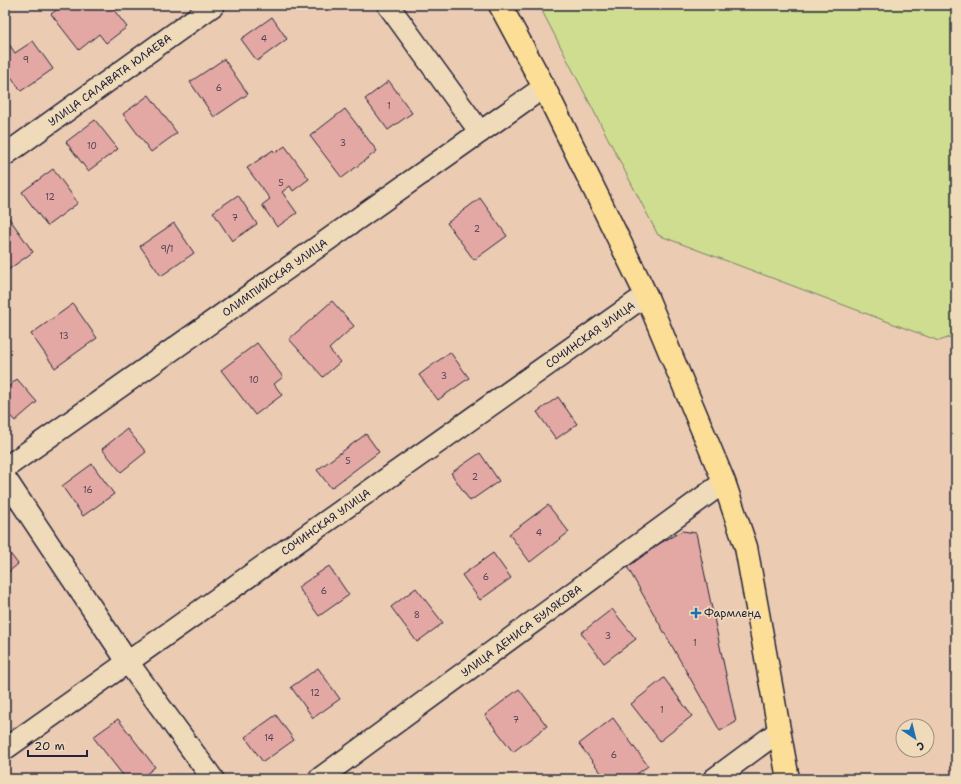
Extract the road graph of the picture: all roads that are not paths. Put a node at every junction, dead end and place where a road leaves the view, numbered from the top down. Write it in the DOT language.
graph roads {
  1 [pos="214,5"];
  2 [pos="388,5"];
  3 [pos="500,5"];
  4 [pos="544,87"];
  5 [pos="480,132"];
  6 [pos="5,154"];
  7 [pos="646,294"];
  8 [pos="5,468"];
  9 [pos="5,478"];
  10 [pos="724,482"];
  11 [pos="127,661"];
  12 [pos="779,731"];
  13 [pos="5,749"];
  14 [pos="214,779"];
  15 [pos="319,779"];
  16 [pos="714,779"];
  17 [pos="788,779"];
  1 -- 6 [label="street, УЛИЦА САЛАВАТА ЮЛАЕВА"];
  2 -- 5 [label="street"];
  3 -- 4 [label="main road"];
  4 -- 5 [label="street, ОЛИМПИЙСКАЯ УЛИЦА"];
  4 -- 7 [label="main road"];
  5 -- 8 [label="street, ОЛИМПИЙСКАЯ УЛИЦА"];
  7 -- 10 [label="main road"];
  7 -- 11 [label="street, СОЧИНСКАЯ УЛИЦА"];
  9 -- 11 [label="street"];
  10 -- 12 [label="main road"];
  10 -- 15 [label="street, УЛИЦА ДЕНИСА БУЛЯКОВА"];
  11 -- 13 [label="street, СОЧИНСКАЯ УЛИЦА"];
  11 -- 14 [label="street"];
  12 -- 16 [label="street"];
  12 -- 17 [label="main road"];
}
